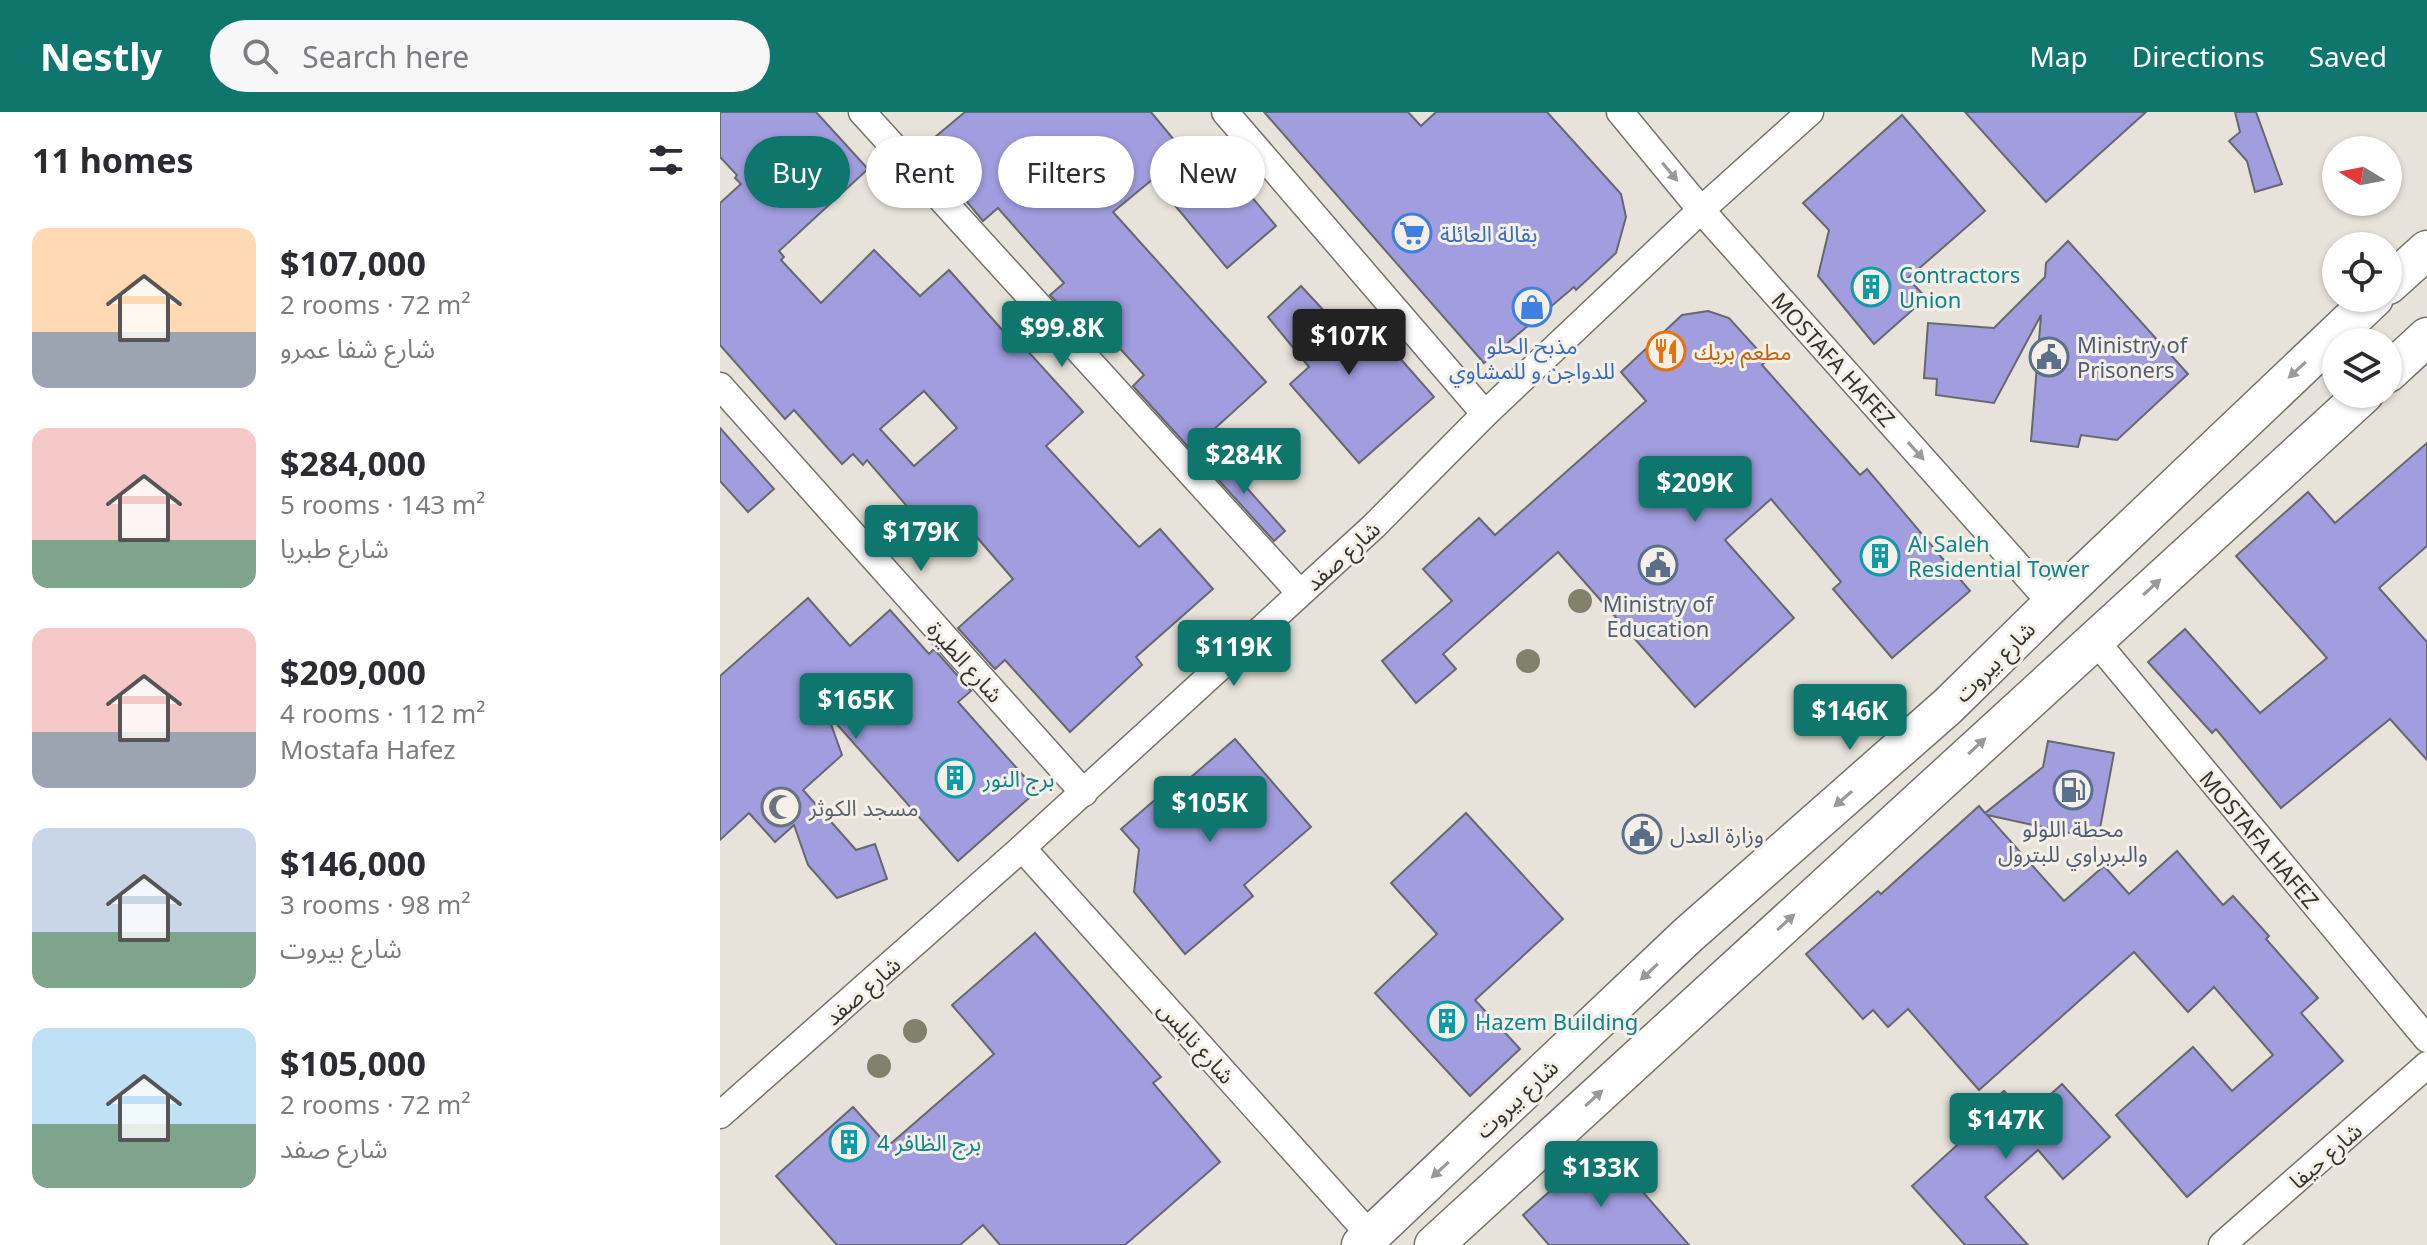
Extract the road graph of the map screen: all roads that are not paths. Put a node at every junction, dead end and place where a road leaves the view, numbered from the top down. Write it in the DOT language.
graph roads {
  1 [pos="862,112"];
  2 [pos="1225,112"];
  3 [pos="1620,112"];
  4 [pos="1810,112"];
  5 [pos="1701,210"];
  6 [pos="2427,250"];
  7 [pos="2402,272"];
  8 [pos="2359,312"];
  9 [pos="2427,337"];
  10 [pos="2402,360"];
  11 [pos="720,386"];
  12 [pos="2349,408"];
  13 [pos="1485,414"];
  14 [pos="1300,593"];
  15 [pos="2052,604"];
  16 [pos="2094,639"];
  17 [pos="1084,793"];
  18 [pos="1022,848"];
  19 [pos="2427,1039"];
  20 [pos="2427,1065"];
  21 [pos="720,1115"];
  22 [pos="1366,1240"];
  23 [pos="1434,1245"];
  24 [pos="2222,1245"];
  1 -- 14 [label="street"];
  2 -- 13 [label="street"];
  3 -- 5 [label="street, MOSTAFA HAFEZ, one-way"];
  4 -- 5 [label="street, شارع صفد"];
  5 -- 13 [label="street, شارع صفد"];
  5 -- 15 [label="street, MOSTAFA HAFEZ, one-way"];
  6 -- 7 [label="main road"];
  8 -- 15 [label="main road, شارع بيروت, one-way"];
  9 -- 10 [label="main road"];
  11 -- 17 [label="street, شارع الطيرة"];
  16 -- 12 [label="main road, one-way"];
  13 -- 14 [label="street, شارع صفد"];
  14 -- 17 [label="street, شارع صفد"];
  15 -- 22 [label="main road, شارع بيروت, one-way"];
  16 -- 19 [label="street, MOSTAFA HAFEZ"];
  23 -- 16 [label="main road, one-way"];
  17 -- 18 [label="street, شارع صفد"];
  18 -- 21 [label="street, شارع صفد"];
  18 -- 22 [label="street, شارع نابلس"];
  20 -- 24 [label="street, شارع حيفا"];
}
